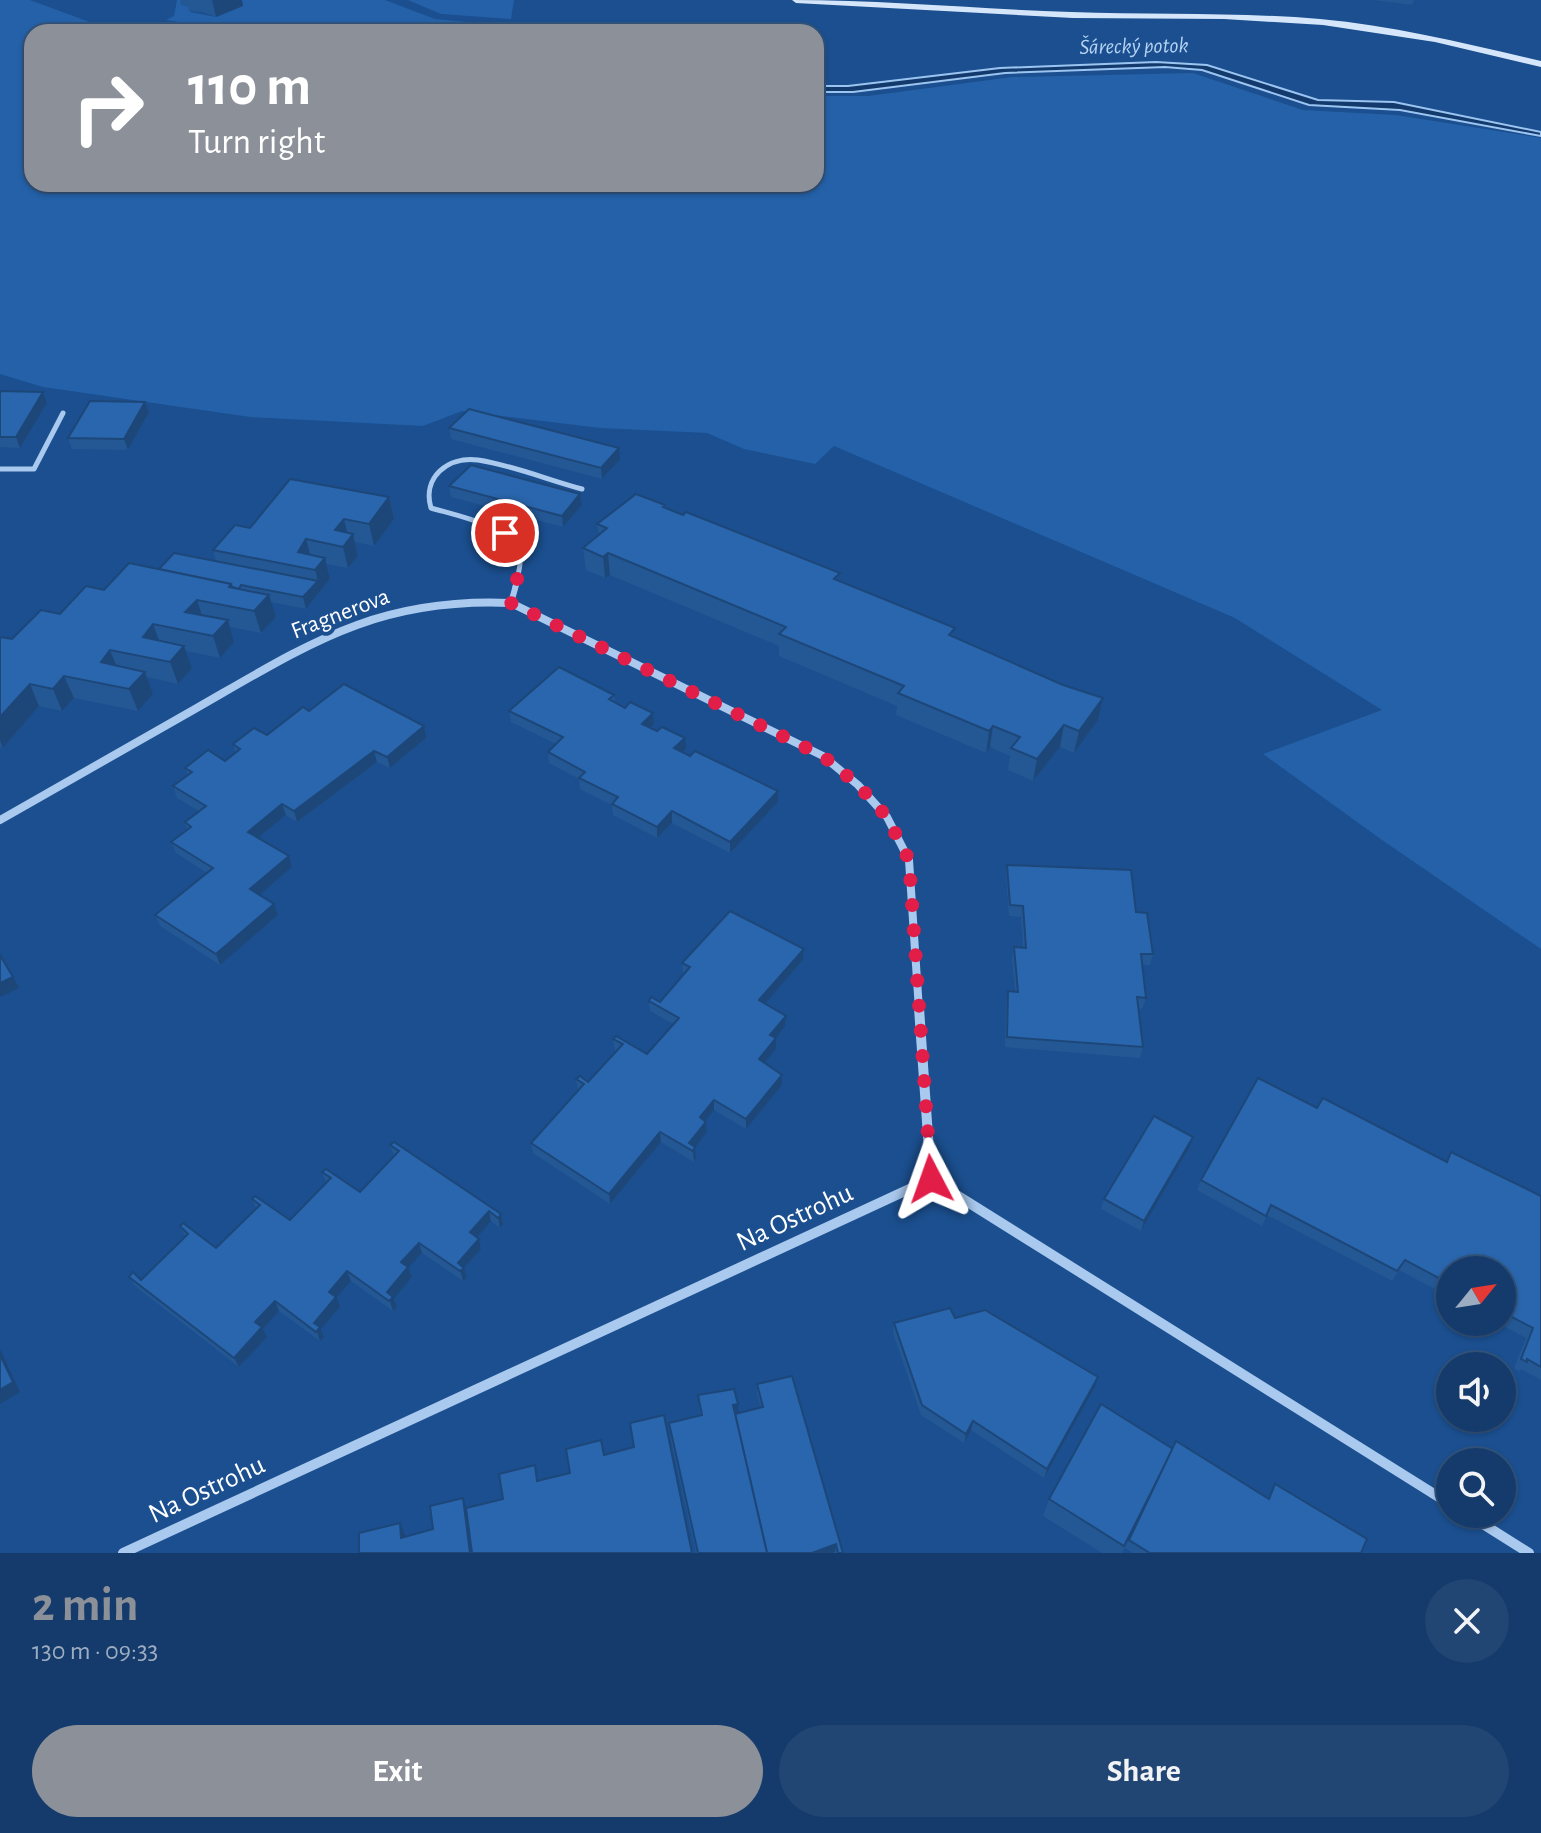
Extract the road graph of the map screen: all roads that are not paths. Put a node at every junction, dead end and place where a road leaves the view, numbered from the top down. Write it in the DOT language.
graph roads {
  1 [pos="796,0"];
  2 [pos="1541,64"];
  3 [pos="63,413"];
  4 [pos="0,469"];
  5 [pos="582,489"];
  6 [pos="511,603"];
  7 [pos="0,820"];
  8 [pos="931,1179"];
  9 [pos="1436,1495"];
  10 [pos="1489,1528"];
  11 [pos="123,1553"];
  12 [pos="1529,1553"];
  1 -- 2 [label="street"];
  3 -- 4 [label="lane"];
  5 -- 6 [label="lane"];
  6 -- 7 [label="street, Fragnerova"];
  6 -- 8 [label="street, Fragnerova"];
  8 -- 9 [label="street"];
  8 -- 11 [label="street, Na Ostrohu"];
  10 -- 12 [label="street"];
}
